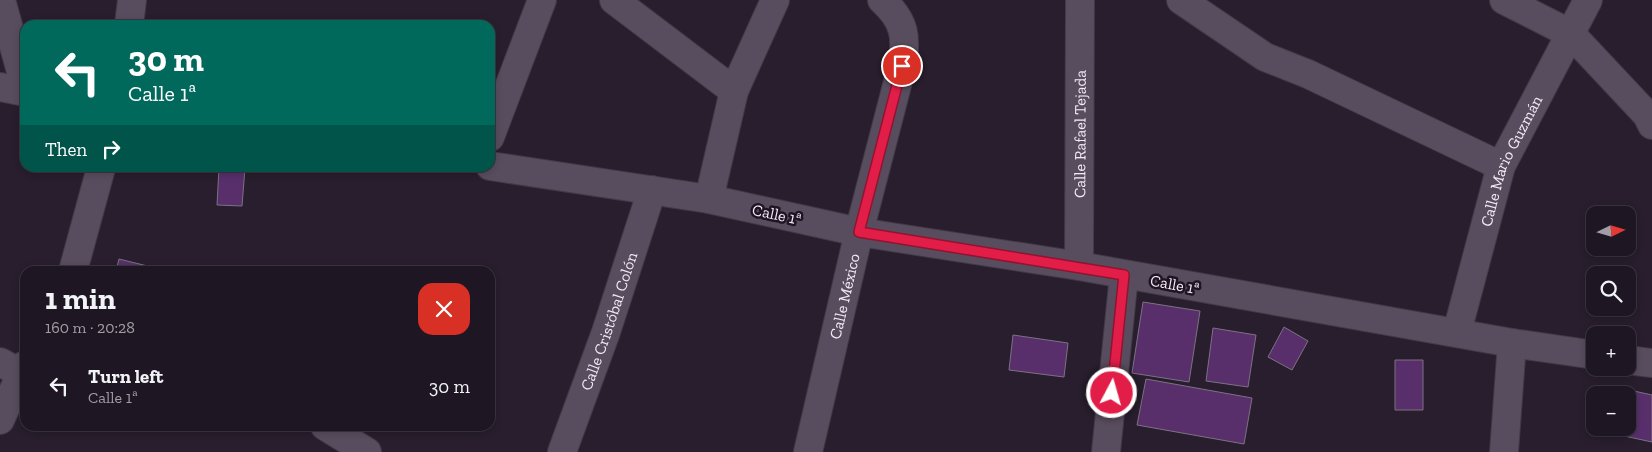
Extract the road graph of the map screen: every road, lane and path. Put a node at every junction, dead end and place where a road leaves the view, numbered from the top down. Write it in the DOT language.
graph roads {
  1 [pos="1,0"];
  2 [pos="132,0"];
  3 [pos="542,0"];
  4 [pos="614,0"];
  5 [pos="775,0"];
  6 [pos="882,0"];
  7 [pos="1080,0"];
  8 [pos="1182,0"];
  9 [pos="1504,0"];
  10 [pos="1588,0"];
  11 [pos="130,20"];
  12 [pos="1571,34"];
  13 [pos="20,68"];
  14 [pos="0,87"];
  15 [pos="20,91"];
  16 [pos="734,91"];
  17 [pos="495,124"];
  18 [pos="1652,125"];
  19 [pos="1501,166"];
  20 [pos="495,167"];
  21 [pos="100,172"];
  22 [pos="652,190"];
  23 [pos="708,199"];
  24 [pos="859,232"];
  25 [pos="74,266"];
  26 [pos="1079,266"];
  27 [pos="1124,275"];
  28 [pos="1457,332"];
  29 [pos="1512,343"];
  30 [pos="1586,354"];
  31 [pos="1636,361"];
  32 [pos="1652,363"];
  33 [pos="15,366"];
  34 [pos="0,420"];
  35 [pos="333,431"];
  36 [pos="367,452"];
  37 [pos="562,452"];
  38 [pos="808,452"];
  39 [pos="1106,452"];
  40 [pos="1504,452"];
  1 -- 13 [label="street"];
  2 -- 11 [label="street"];
  3 -- 17 [label="street"];
  4 -- 16 [label="street"];
  5 -- 16 [label="street"];
  6 -- 24 [label="street, Calle México"];
  7 -- 26 [label="street, Calle Rafael Tejada"];
  8 -- 19 [label="street"];
  9 -- 12 [label="street"];
  10 -- 12 [label="street, Calle Mario Guzmán"];
  12 -- 18 [label="street"];
  12 -- 19 [label="street, Calle Mario Guzmán"];
  14 -- 15 [label="street"];
  16 -- 23 [label="street"];
  19 -- 28 [label="street, Calle Mario Guzmán"];
  20 -- 22 [label="street, Calle 1ª"];
  21 -- 25 [label="street"];
  22 -- 23 [label="street, Calle 1ª"];
  22 -- 37 [label="street, Calle Cristóbal Colón"];
  23 -- 24 [label="street, Calle 1ª"];
  24 -- 26 [label="street, Calle 1ª"];
  24 -- 38 [label="street, Calle México"];
  26 -- 27 [label="street, Calle 1ª"];
  27 -- 28 [label="street, Calle 1ª"];
  27 -- 39 [label="street"];
  28 -- 29 [label="street, Calle 1ª"];
  29 -- 30 [label="street, Calle 1ª"];
  29 -- 40 [label="street"];
  31 -- 32 [label="street"];
  33 -- 34 [label="street"];
  35 -- 36 [label="street"];
}
